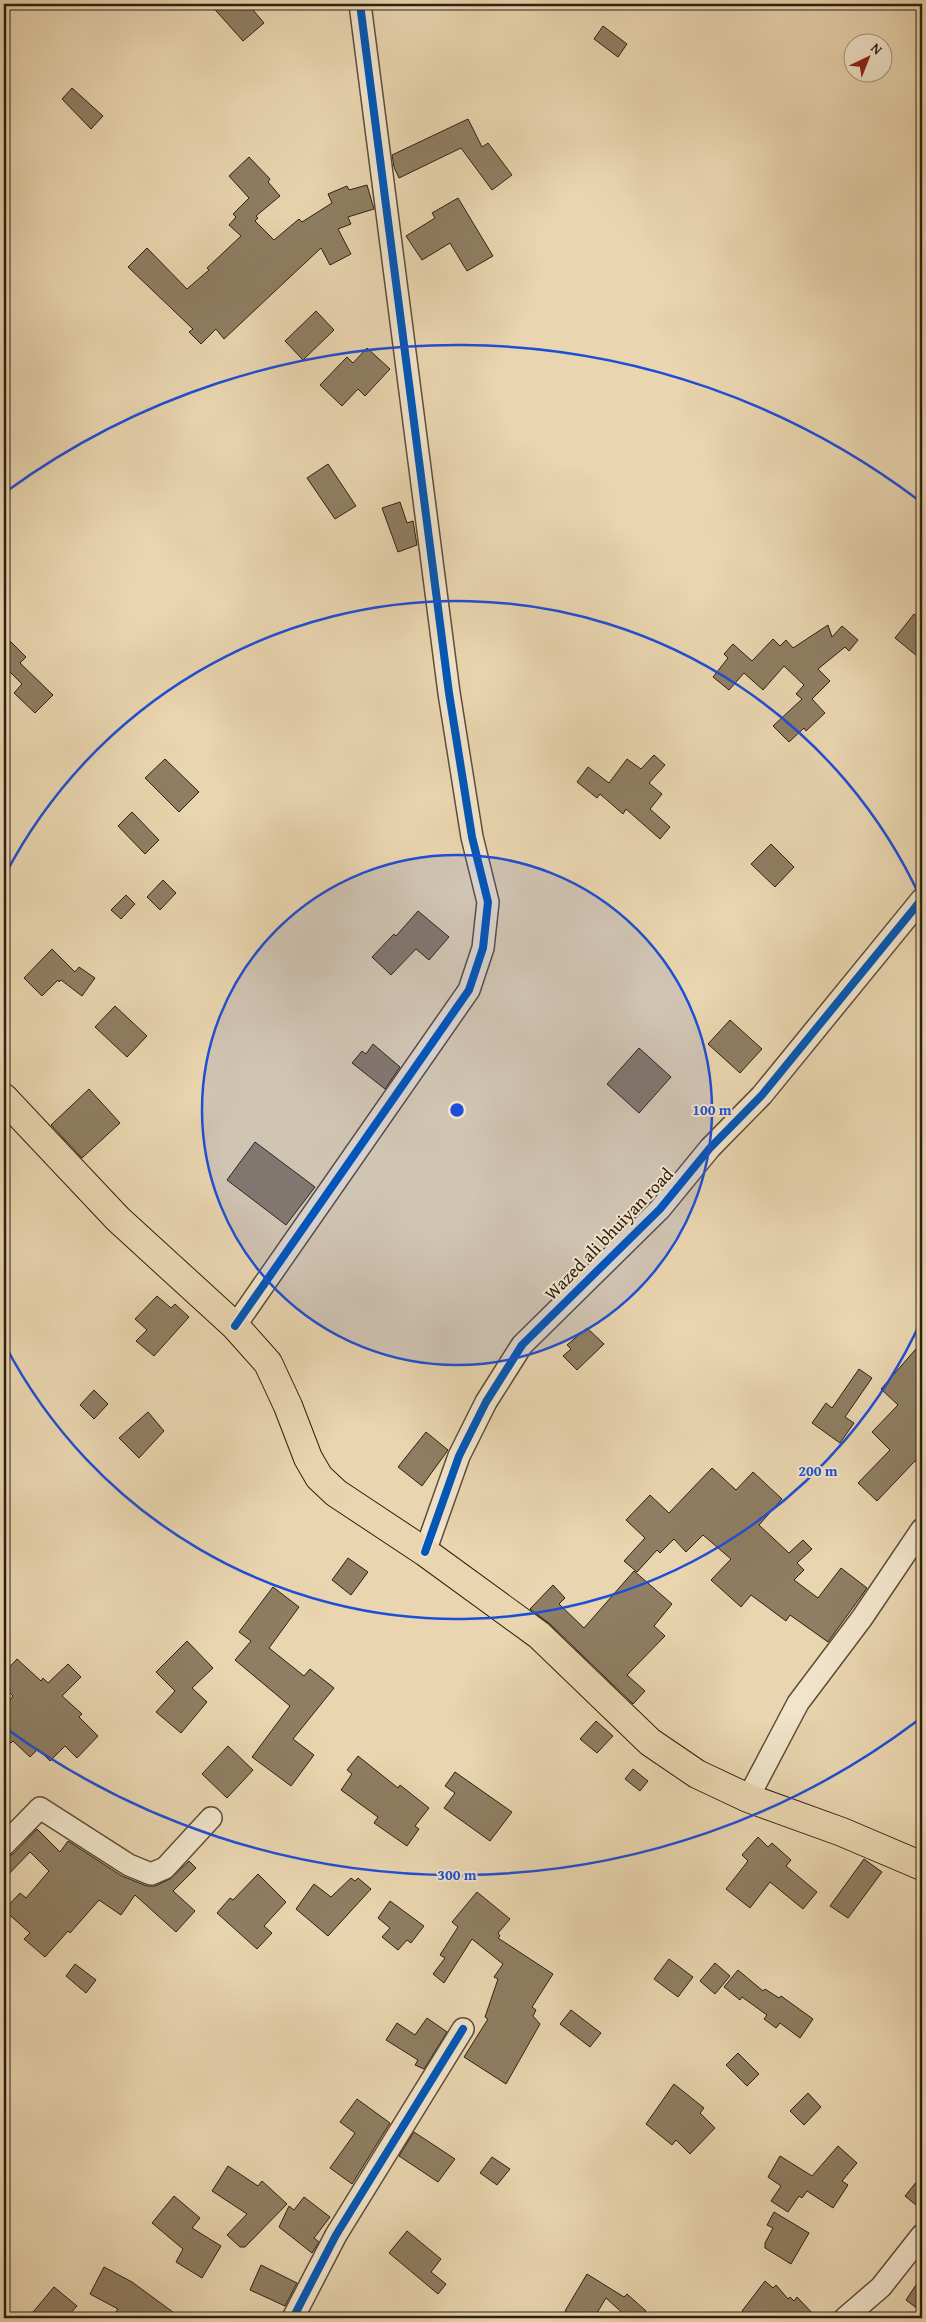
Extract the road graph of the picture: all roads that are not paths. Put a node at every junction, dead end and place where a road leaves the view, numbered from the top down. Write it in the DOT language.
graph roads {
  1 [pos="360,4"];
  2 [pos="922,899"];
  3 [pos="4,1098"];
  4 [pos="235,1326"];
  5 [pos="922,1529"];
  6 [pos="425,1552"];
  7 [pos="748,1798"];
  8 [pos="211,1818"];
  9 [pos="4,1845"];
  10 [pos="922,1866"];
  11 [pos="463,2029"];
  12 [pos="922,2235"];
  13 [pos="293,2318"];
  14 [pos="845,2318"];
  1 -- 4 [label="street"];
  2 -- 6 [label="street, Wazed ali bhuiyan road"];
  3 -- 4 [label="main road"];
  4 -- 6 [label="main road"];
  5 -- 7 [label="street"];
  6 -- 7 [label="main road"];
  7 -- 10 [label="main road"];
  8 -- 9 [label="street"];
  11 -- 13 [label="street"];
  12 -- 14 [label="street"];
}
